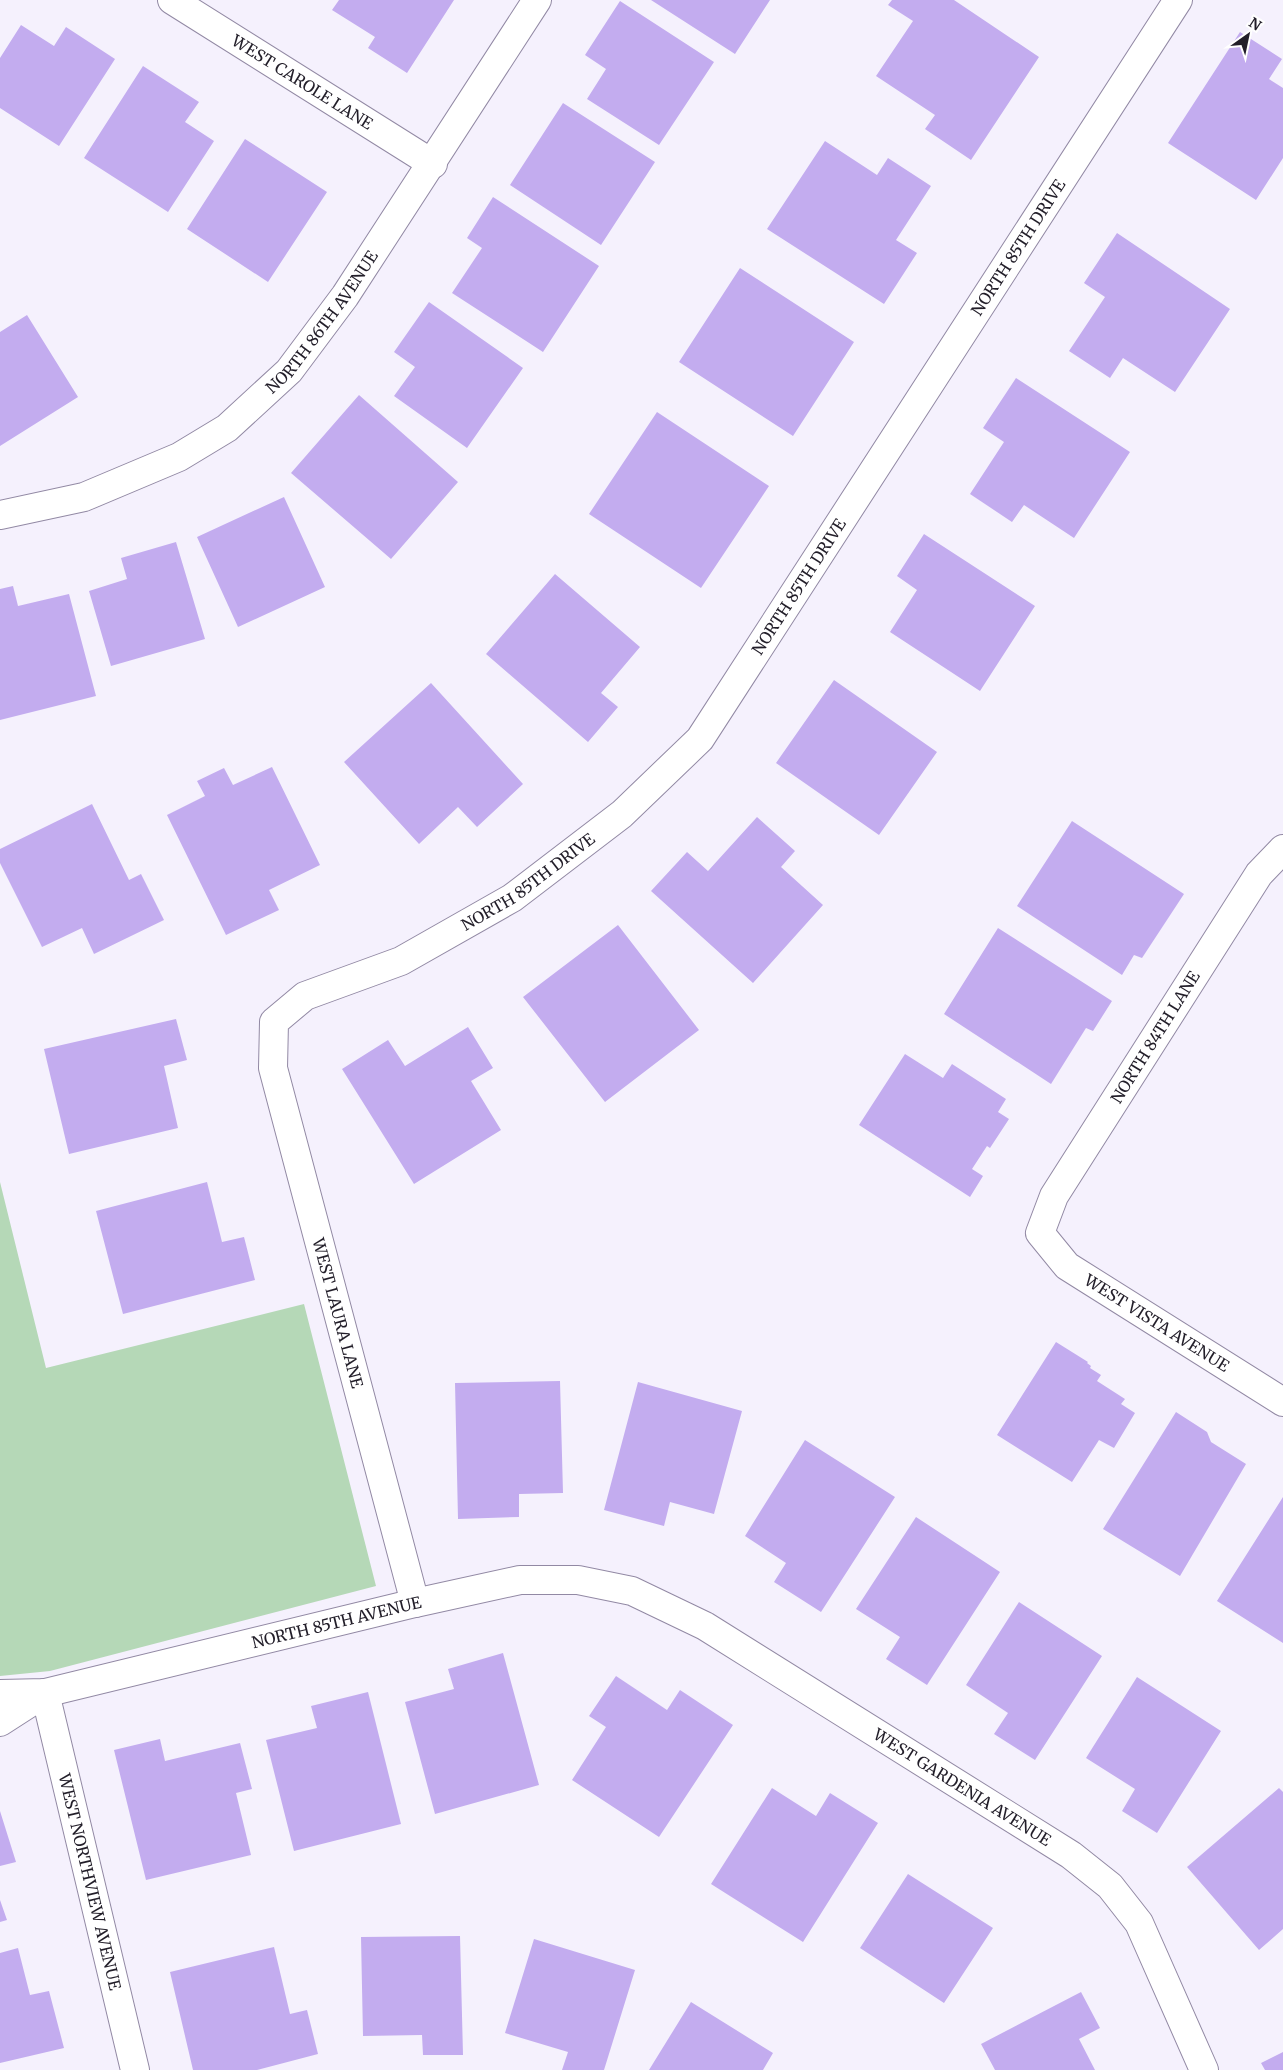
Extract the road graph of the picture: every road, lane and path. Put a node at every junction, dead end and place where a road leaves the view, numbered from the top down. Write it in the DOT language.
graph roads {
  1 [pos="172,0"];
  2 [pos="537,0"];
  3 [pos="1178,0"];
  4 [pos="433,164"];
  5 [pos="0,515"];
  6 [pos="1283,849"];
  7 [pos="274,1022"];
  8 [pos="1040,1233"];
  9 [pos="1283,1402"];
  10 [pos="632,1591"];
  11 [pos="415,1603"];
  12 [pos="45,1693"];
  13 [pos="0,1694"];
  14 [pos="0,1722"];
  15 [pos="135,2070"];
  16 [pos="1204,2070"];
  1 -- 4 [label="street, WEST CAROLE LANE"];
  2 -- 4 [label="street, NORTH 86TH AVENUE"];
  3 -- 7 [label="street, NORTH 85TH DRIVE"];
  4 -- 5 [label="street, NORTH 86TH AVENUE"];
  6 -- 8 [label="street, NORTH 84TH LANE"];
  7 -- 11 [label="street, WEST LAURA LANE"];
  8 -- 9 [label="street, WEST VISTA AVENUE"];
  10 -- 11 [label="street, NORTH 85TH AVENUE"];
  10 -- 16 [label="street, WEST GARDENIA AVENUE"];
  11 -- 12 [label="street, NORTH 85TH AVENUE"];
  12 -- 13 [label="street, NORTH 85TH AVENUE"];
  12 -- 14 [label="street, NORTH 85TH AVENUE"];
  12 -- 15 [label="street, WEST NORTHVIEW AVENUE"];
}
